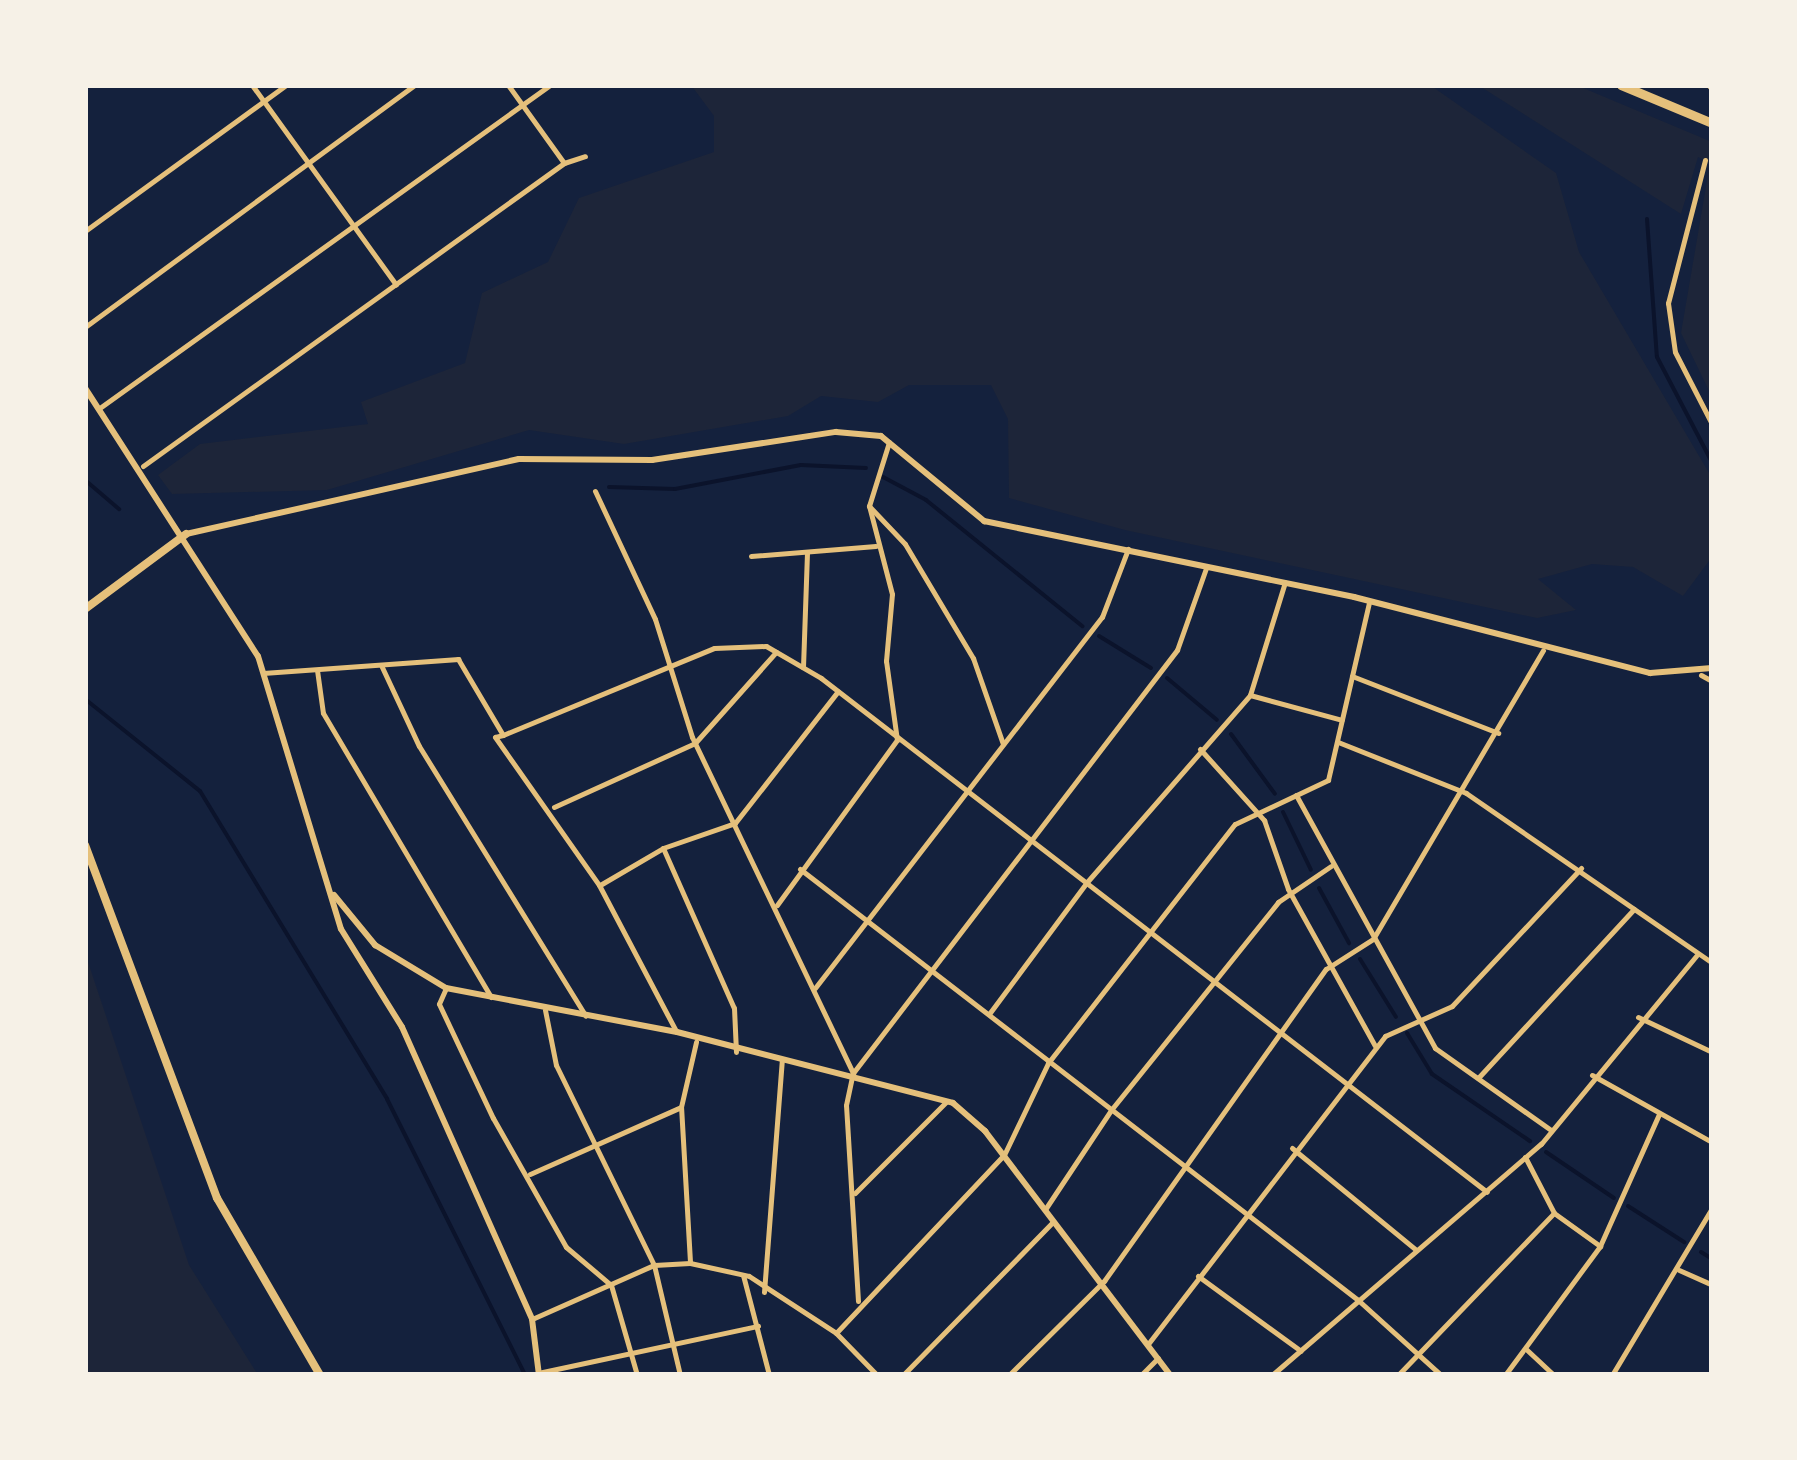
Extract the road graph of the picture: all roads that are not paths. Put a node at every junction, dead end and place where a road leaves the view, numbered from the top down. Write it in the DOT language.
graph roads {
  1 [pos="252,85"];
  2 [pos="286,85"];
  3 [pos="414,85"];
  4 [pos="508,85"];
  5 [pos="550,85"];
  6 [pos="1620,85"];
  7 [pos="264,101"];
  8 [pos="522,105"];
  9 [pos="1712,123"];
  10 [pos="586,156"];
  11 [pos="1705,160"];
  12 [pos="307,162"];
  13 [pos="564,163"];
  14 [pos="354,227"];
  15 [pos="85,231"];
  16 [pos="396,286"];
  17 [pos="85,327"];
  18 [pos="85,388"];
  19 [pos="101,407"];
  20 [pos="1712,424"];
  21 [pos="888,442"];
  22 [pos="143,466"];
  23 [pos="595,492"];
  24 [pos="869,506"];
  25 [pos="186,534"];
  26 [pos="876,546"];
  27 [pos="1128,550"];
  28 [pos="807,552"];
  29 [pos="751,556"];
  30 [pos="1206,568"];
  31 [pos="1285,582"];
  32 [pos="1370,602"];
  33 [pos="85,609"];
  34 [pos="1542,650"];
  35 [pos="776,652"];
  36 [pos="381,665"];
  37 [pos="664,667"];
  38 [pos="803,667"];
  39 [pos="1712,668"];
  40 [pos="317,670"];
  41 [pos="263,673"];
  42 [pos="1701,675"];
  43 [pos="1352,676"];
  44 [pos="1712,680"];
  45 [pos="838,691"];
  46 [pos="1250,695"];
  47 [pos="1342,720"];
  48 [pos="1499,733"];
  49 [pos="503,734"];
  50 [pos="897,740"];
  51 [pos="1337,742"];
  52 [pos="695,743"];
  53 [pos="1002,744"];
  54 [pos="1200,749"];
  55 [pos="965,793"];
  56 [pos="1466,793"];
  57 [pos="1296,795"];
  58 [pos="552,808"];
  59 [pos="1260,812"];
  60 [pos="736,823"];
  61 [pos="1026,838"];
  62 [pos="85,845"];
  63 [pos="663,848"];
  64 [pos="1331,866"];
  65 [pos="1581,868"];
  66 [pos="800,870"];
  67 [pos="1087,882"];
  68 [pos="599,885"];
  69 [pos="333,894"];
  70 [pos="1290,894"];
  71 [pos="777,905"];
  72 [pos="1634,909"];
  73 [pos="858,922"];
  74 [pos="1149,934"];
  75 [pos="1370,941"];
  76 [pos="1696,956"];
  77 [pos="1712,963"];
  78 [pos="1329,967"];
  79 [pos="934,972"];
  80 [pos="1215,985"];
  81 [pos="446,988"];
  82 [pos="815,988"];
  83 [pos="493,1000"];
  84 [pos="544,1010"];
  85 [pos="989,1014"];
  86 [pos="586,1016"];
  87 [pos="1416,1016"];
  88 [pos="1638,1017"];
  89 [pos="677,1032"];
  90 [pos="1278,1035"];
  91 [pos="696,1042"];
  92 [pos="1376,1046"];
  93 [pos="736,1052"];
  94 [pos="1712,1052"];
  95 [pos="782,1057"];
  96 [pos="1048,1063"];
  97 [pos="853,1073"];
  98 [pos="1592,1075"];
  99 [pos="1478,1078"];
  100 [pos="1342,1084"];
  101 [pos="947,1101"];
  102 [pos="682,1107"];
  103 [pos="1111,1110"];
  104 [pos="1659,1114"];
  105 [pos="1551,1130"];
  106 [pos="1712,1142"];
  107 [pos="594,1145"];
  108 [pos="1292,1148"];
  109 [pos="1004,1154"];
  110 [pos="1525,1157"];
  111 [pos="1180,1164"];
  112 [pos="530,1174"];
  113 [pos="1488,1192"];
  114 [pos="855,1193"];
  115 [pos="1046,1208"];
  116 [pos="1712,1208"];
  117 [pos="1554,1213"];
  118 [pos="1242,1214"];
  119 [pos="1055,1220"];
  120 [pos="1600,1246"];
  121 [pos="1416,1250"];
  122 [pos="690,1263"];
  123 [pos="654,1265"];
  124 [pos="1679,1270"];
  125 [pos="743,1274"];
  126 [pos="1198,1276"];
  127 [pos="1104,1281"];
  128 [pos="611,1285"];
  129 [pos="1712,1286"];
  130 [pos="764,1292"];
  131 [pos="1358,1300"];
  132 [pos="858,1301"];
  133 [pos="532,1319"];
  134 [pos="758,1326"];
  135 [pos="836,1333"];
  136 [pos="1148,1344"];
  137 [pos="672,1346"];
  138 [pos="1526,1350"];
  139 [pos="1301,1351"];
  140 [pos="1420,1354"];
  141 [pos="632,1357"];
  142 [pos="1158,1358"];
  143 [pos="539,1374"];
  144 [pos="320,1375"];
  145 [pos="637,1375"];
  146 [pos="680,1375"];
  147 [pos="769,1375"];
  148 [pos="876,1375"];
  149 [pos="904,1375"];
  150 [pos="1009,1375"];
  151 [pos="1141,1375"];
  152 [pos="1170,1375"];
  153 [pos="1272,1375"];
  154 [pos="1398,1375"];
  155 [pos="1441,1375"];
  156 [pos="1505,1375"];
  157 [pos="1554,1375"];
  158 [pos="1612,1375"];
  1 -- 7 [label="street"];
  2 -- 7 [label="street"];
  3 -- 12 [label="street"];
  4 -- 8 [label="street"];
  5 -- 8 [label="street"];
  6 -- 9 [label="highway"];
  7 -- 12 [label="street"];
  7 -- 15 [label="street"];
  8 -- 13 [label="street"];
  8 -- 14 [label="street"];
  10 -- 13 [label="street"];
  11 -- 20 [label="street"];
  12 -- 14 [label="street"];
  12 -- 17 [label="street"];
  13 -- 16 [label="street"];
  14 -- 16 [label="street"];
  14 -- 19 [label="street"];
  16 -- 22 [label="street"];
  18 -- 19 [label="street"];
  19 -- 22 [label="street"];
  21 -- 24 [label="street"];
  21 -- 25 [label="street"];
  21 -- 27 [label="street"];
  22 -- 25 [label="street"];
  23 -- 37 [label="street"];
  24 -- 26 [label="street"];
  24 -- 53 [label="street"];
  25 -- 33 [label="main road"];
  25 -- 41 [label="street"];
  26 -- 28 [label="street"];
  26 -- 50 [label="street"];
  27 -- 30 [label="street"];
  27 -- 53 [label="street"];
  28 -- 29 [label="street"];
  28 -- 38 [label="street"];
  30 -- 31 [label="street"];
  30 -- 61 [label="street"];
  31 -- 32 [label="street"];
  31 -- 46 [label="street"];
  32 -- 34 [label="street"];
  32 -- 43 [label="street"];
  34 -- 42 [label="street"];
  34 -- 48 [label="street"];
  35 -- 37 [label="street"];
  35 -- 38 [label="street"];
  35 -- 52 [label="street"];
  36 -- 40 [label="street"];
  36 -- 49 [label="street"];
  36 -- 86 [label="street"];
  37 -- 49 [label="street"];
  37 -- 52 [label="street"];
  38 -- 45 [label="street"];
  39 -- 42 [label="street"];
  40 -- 41 [label="street"];
  40 -- 83 [label="street"];
  41 -- 69 [label="street"];
  42 -- 44 [label="street"];
  43 -- 47 [label="street"];
  43 -- 48 [label="street"];
  45 -- 50 [label="street"];
  45 -- 60 [label="street"];
  46 -- 47 [label="street"];
  46 -- 54 [label="street"];
  47 -- 51 [label="street"];
  48 -- 56 [label="street"];
  49 -- 58 [label="street"];
  50 -- 55 [label="street"];
  50 -- 66 [label="street"];
  51 -- 56 [label="street"];
  51 -- 57 [label="street"];
  52 -- 58 [label="street"];
  52 -- 60 [label="street"];
  53 -- 55 [label="street"];
  54 -- 59 [label="street"];
  54 -- 67 [label="street"];
  55 -- 61 [label="street"];
  55 -- 73 [label="street"];
  56 -- 65 [label="street"];
  56 -- 75 [label="street"];
  57 -- 59 [label="street"];
  57 -- 64 [label="street"];
  58 -- 68 [label="street"];
  59 -- 70 [label="street"];
  59 -- 74 [label="street"];
  60 -- 63 [label="street"];
  60 -- 71 [label="street"];
  61 -- 67 [label="street"];
  61 -- 79 [label="street"];
  62 -- 144 [label="main road"];
  63 -- 68 [label="street"];
  63 -- 93 [label="street"];
  64 -- 70 [label="street"];
  64 -- 75 [label="street"];
  65 -- 72 [label="street"];
  65 -- 87 [label="street"];
  66 -- 71 [label="street"];
  66 -- 73 [label="street"];
  67 -- 74 [label="street"];
  67 -- 85 [label="street"];
  68 -- 89 [label="street"];
  69 -- 81 [label="street"];
  69 -- 133 [label="street"];
  70 -- 78 [label="street"];
  70 -- 80 [label="street"];
  71 -- 82 [label="street"];
  72 -- 76 [label="street"];
  72 -- 99 [label="street"];
  73 -- 79 [label="street"];
  73 -- 82 [label="street"];
  74 -- 80 [label="street"];
  74 -- 96 [label="street"];
  75 -- 78 [label="street"];
  75 -- 87 [label="street"];
  76 -- 77 [label="street"];
  76 -- 88 [label="street"];
  78 -- 90 [label="street"];
  78 -- 92 [label="street"];
  79 -- 85 [label="street"];
  79 -- 97 [label="street"];
  80 -- 90 [label="street"];
  80 -- 103 [label="street"];
  81 -- 83 [label="street"];
  81 -- 112 [label="street"];
  82 -- 97 [label="street"];
  83 -- 84 [label="street"];
  84 -- 86 [label="street"];
  84 -- 107 [label="street"];
  85 -- 96 [label="street"];
  86 -- 89 [label="street"];
  87 -- 92 [label="street"];
  87 -- 99 [label="street"];
  88 -- 94 [label="street"];
  88 -- 98 [label="street"];
  89 -- 91 [label="street"];
  90 -- 100 [label="street"];
  90 -- 111 [label="street"];
  91 -- 93 [label="street"];
  91 -- 102 [label="street"];
  92 -- 100 [label="street"];
  93 -- 95 [label="street"];
  95 -- 97 [label="street"];
  95 -- 130 [label="street"];
  96 -- 103 [label="street"];
  96 -- 109 [label="street"];
  97 -- 101 [label="street"];
  97 -- 114 [label="street"];
  98 -- 104 [label="street"];
  98 -- 105 [label="street"];
  99 -- 105 [label="street"];
  100 -- 108 [label="street"];
  100 -- 113 [label="street"];
  101 -- 109 [label="street"];
  101 -- 114 [label="street"];
  102 -- 107 [label="street"];
  102 -- 122 [label="street"];
  103 -- 111 [label="street"];
  103 -- 115 [label="street"];
  104 -- 106 [label="street"];
  104 -- 120 [label="street"];
  105 -- 110 [label="street"];
  107 -- 112 [label="street"];
  107 -- 123 [label="street"];
  108 -- 118 [label="street"];
  108 -- 121 [label="street"];
  109 -- 115 [label="street"];
  109 -- 132 [label="street"];
  110 -- 113 [label="street"];
  110 -- 117 [label="street"];
  111 -- 118 [label="street"];
  111 -- 127 [label="street"];
  112 -- 128 [label="street"];
  113 -- 121 [label="street"];
  114 -- 132 [label="street"];
  115 -- 119 [label="street"];
  116 -- 124 [label="street"];
  117 -- 120 [label="street"];
  117 -- 140 [label="street"];
  118 -- 126 [label="street"];
  118 -- 131 [label="street"];
  119 -- 127 [label="street"];
  119 -- 149 [label="street"];
  120 -- 138 [label="street"];
  121 -- 131 [label="street"];
  122 -- 123 [label="street"];
  122 -- 125 [label="street"];
  123 -- 128 [label="street"];
  123 -- 137 [label="street"];
  124 -- 129 [label="street"];
  124 -- 158 [label="street"];
  125 -- 130 [label="street"];
  125 -- 134 [label="street"];
  126 -- 136 [label="street"];
  126 -- 139 [label="street"];
  127 -- 136 [label="street"];
  127 -- 150 [label="street"];
  128 -- 133 [label="street"];
  128 -- 141 [label="street"];
  130 -- 135 [label="street"];
  131 -- 139 [label="street"];
  131 -- 140 [label="street"];
  132 -- 135 [label="street"];
  133 -- 143 [label="street"];
  134 -- 137 [label="street"];
  134 -- 147 [label="street"];
  135 -- 148 [label="street"];
  136 -- 142 [label="street"];
  137 -- 141 [label="street"];
  137 -- 146 [label="street"];
  138 -- 156 [label="street"];
  138 -- 157 [label="street"];
  139 -- 153 [label="street"];
  140 -- 154 [label="street"];
  140 -- 155 [label="street"];
  141 -- 143 [label="street"];
  141 -- 145 [label="street"];
  142 -- 151 [label="street"];
  142 -- 152 [label="street"];
}
